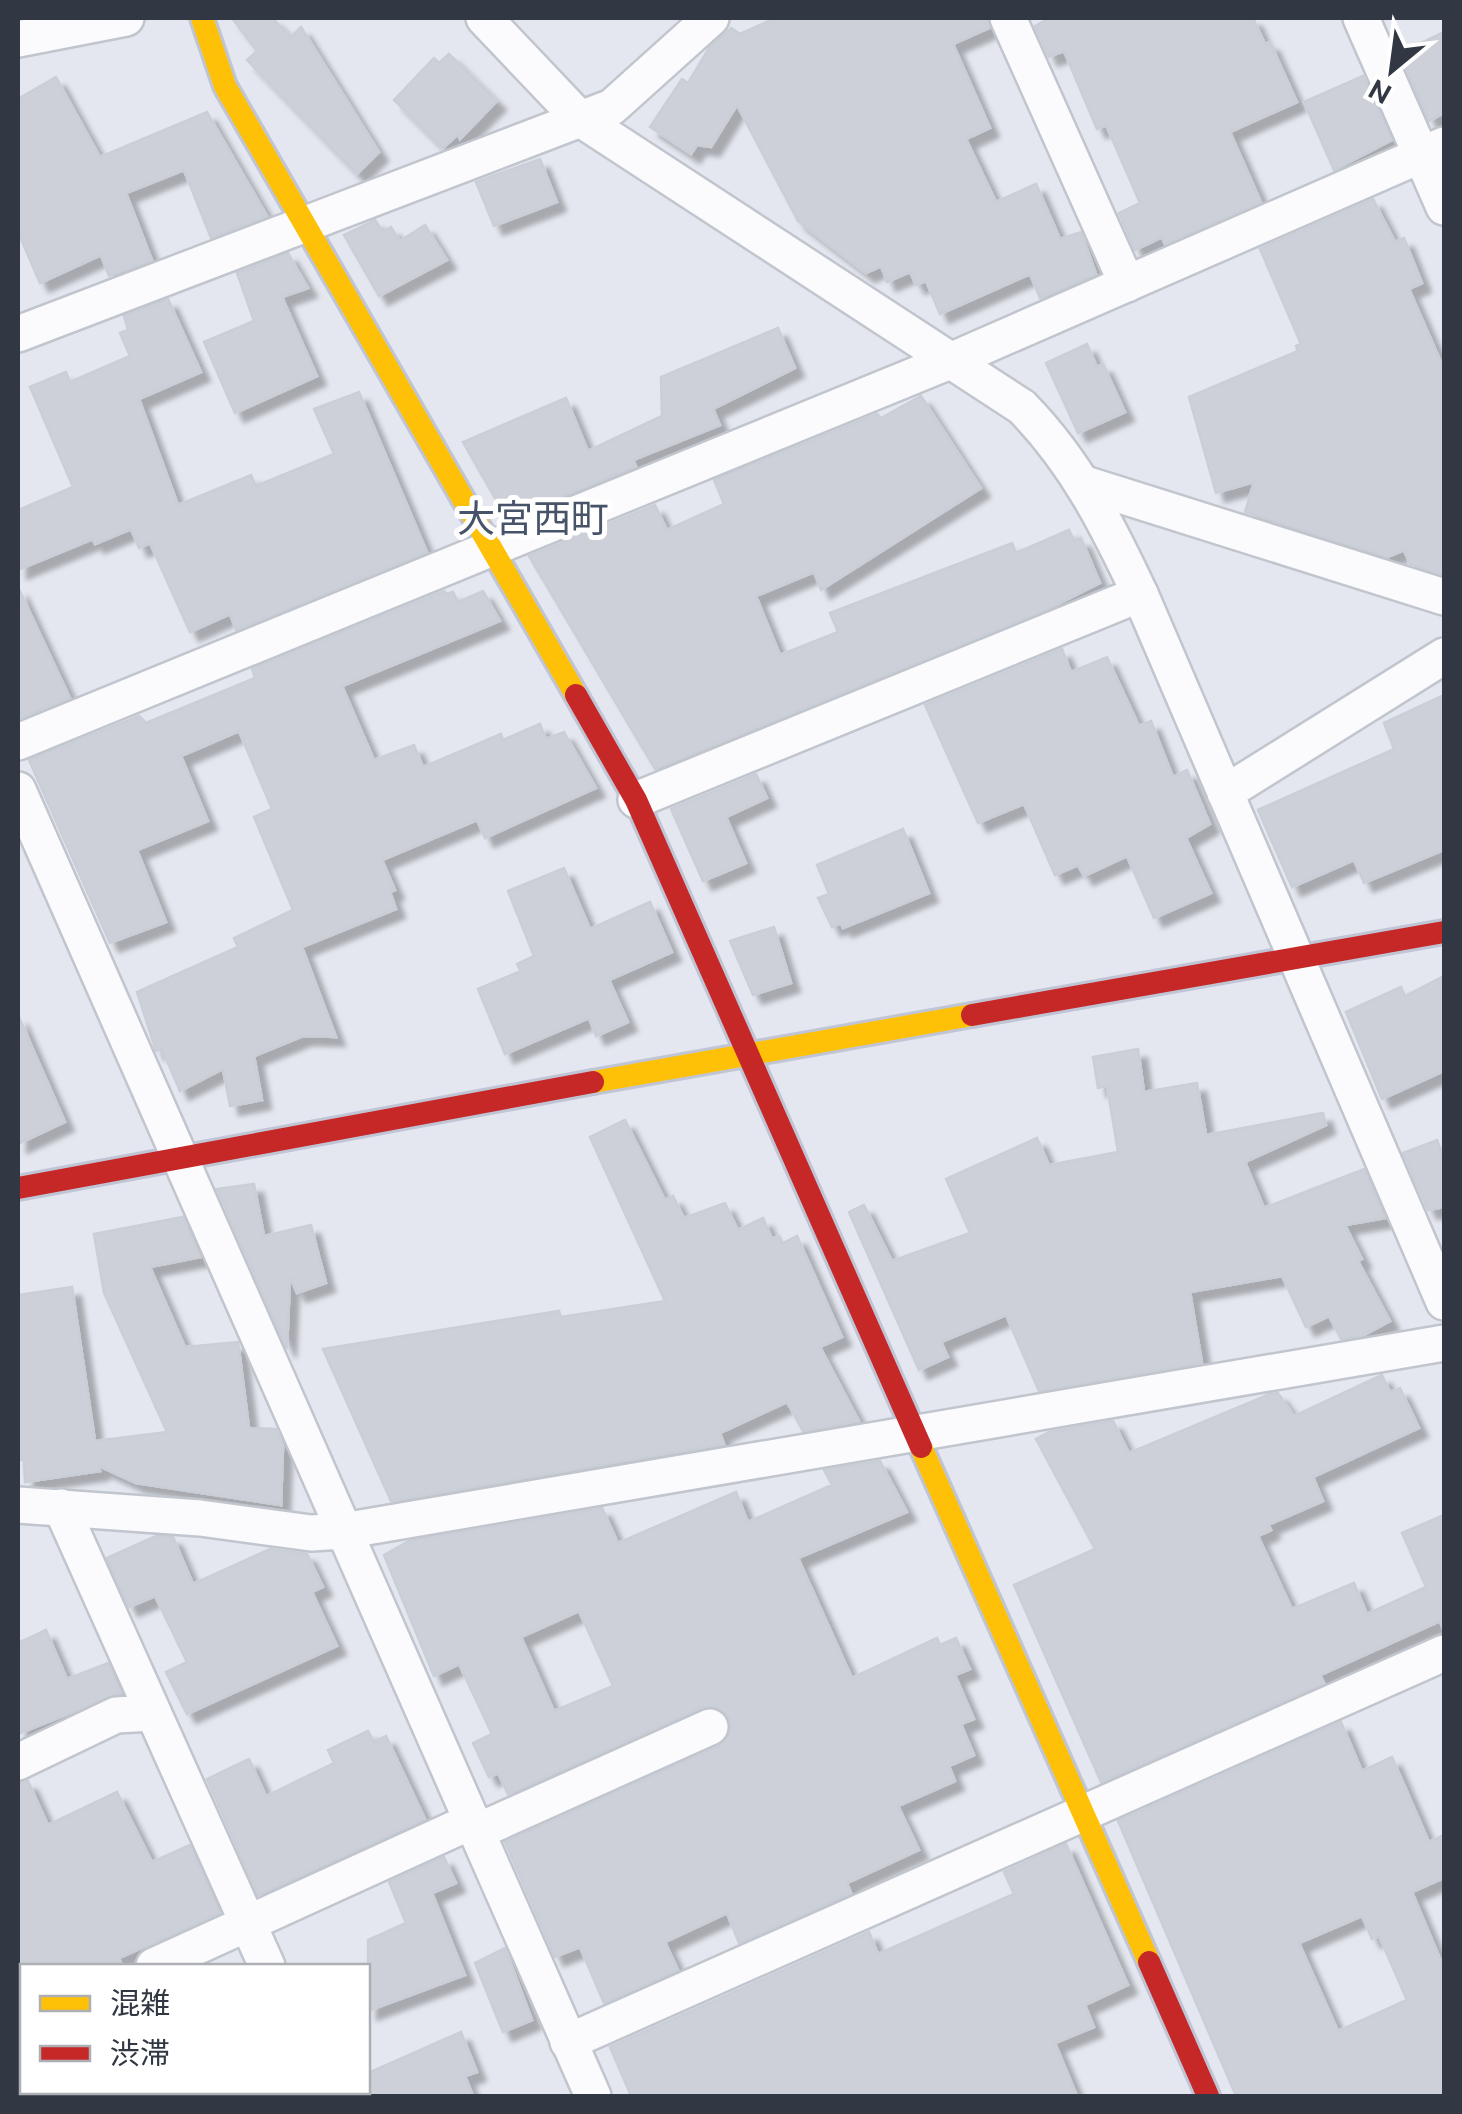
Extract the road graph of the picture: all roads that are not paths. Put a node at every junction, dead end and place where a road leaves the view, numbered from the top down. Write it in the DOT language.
graph roads {
  1 [pos="126,18"];
  2 [pos="202,18"];
  3 [pos="484,18"];
  4 [pos="711,18"];
  5 [pos="1008,18"];
  6 [pos="1361,18"];
  7 [pos="18,39"];
  8 [pos="579,118"];
  9 [pos="1433,150"];
  10 [pos="1444,207"];
  11 [pos="302,223"];
  12 [pos="1127,284"];
  13 [pos="18,334"];
  14 [pos="950,361"];
  15 [pos="1084,484"];
  16 [pos="495,549"];
  17 [pos="1140,594"];
  18 [pos="1444,597"];
  19 [pos="1444,656"];
  20 [pos="18,742"];
  21 [pos="18,790"];
  22 [pos="1225,793"];
  23 [pos="636,800"];
  24 [pos="1444,932"];
  25 [pos="1295,959"];
  26 [pos="744,1054"];
  27 [pos="176,1156"];
  28 [pos="18,1188"];
  29 [pos="1444,1302"];
  30 [pos="1444,1343"];
  31 [pos="917,1434"];
  32 [pos="18,1504"];
  33 [pos="61,1508"];
  34 [pos="342,1530"];
  35 [pos="1444,1653"];
  36 [pos="153,1713"];
  37 [pos="710,1727"];
  38 [pos="18,1762"];
  39 [pos="1082,1811"];
  40 [pos="474,1827"];
  41 [pos="247,1924"];
  42 [pos="158,1964"];
  43 [pos="266,1964"];
  44 [pos="568,2042"];
  45 [pos="593,2096"];
  46 [pos="1208,2096"];
  1 -- 7 [label="street"];
  2 -- 11 [label="street"];
  3 -- 8 [label="street"];
  4 -- 8 [label="street"];
  5 -- 12 [label="street"];
  6 -- 9 [label="street"];
  8 -- 11 [label="street"];
  8 -- 14 [label="street"];
  9 -- 10 [label="street"];
  9 -- 12 [label="street"];
  11 -- 13 [label="street"];
  11 -- 16 [label="street"];
  12 -- 14 [label="street"];
  14 -- 15 [label="street"];
  14 -- 16 [label="street"];
  15 -- 17 [label="street"];
  15 -- 18 [label="street"];
  16 -- 20 [label="street"];
  16 -- 23 [label="street"];
  17 -- 22 [label="street"];
  17 -- 23 [label="street"];
  19 -- 22 [label="street"];
  21 -- 27 [label="street"];
  22 -- 25 [label="street"];
  23 -- 26 [label="street"];
  24 -- 25 [label="street"];
  25 -- 26 [label="street"];
  25 -- 29 [label="street"];
  26 -- 27 [label="street"];
  26 -- 31 [label="street"];
  27 -- 28 [label="street"];
  27 -- 34 [label="street"];
  30 -- 31 [label="street"];
  31 -- 34 [label="street"];
  31 -- 39 [label="street"];
  32 -- 33 [label="street"];
  33 -- 34 [label="street"];
  33 -- 36 [label="street"];
  34 -- 40 [label="street"];
  35 -- 39 [label="street"];
  36 -- 38 [label="street"];
  36 -- 41 [label="street"];
  37 -- 40 [label="street"];
  39 -- 44 [label="street"];
  39 -- 46 [label="street"];
  40 -- 41 [label="street"];
  40 -- 44 [label="street"];
  41 -- 42 [label="street"];
  41 -- 43 [label="street"];
  44 -- 45 [label="street"];
}
